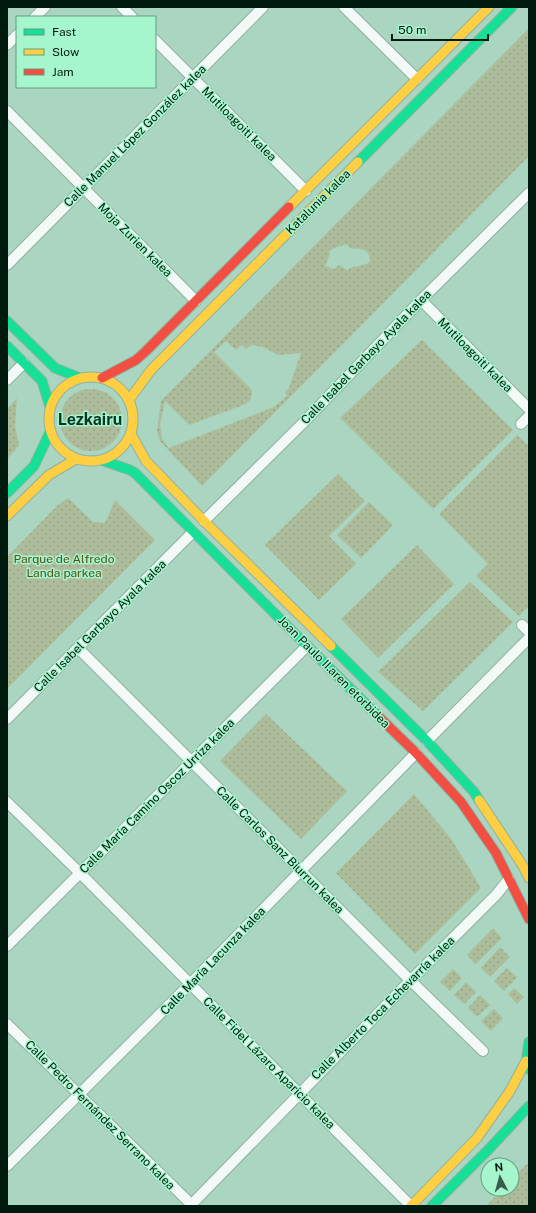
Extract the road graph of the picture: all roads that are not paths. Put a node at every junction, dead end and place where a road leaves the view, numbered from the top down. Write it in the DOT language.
graph roads {
  1 [pos="45,7"];
  2 [pos="122,7"];
  3 [pos="263,7"];
  4 [pos="344,7"];
  5 [pos="490,7"];
  6 [pos="512,7"];
  7 [pos="36,16"];
  8 [pos="131,16"];
  9 [pos="16,36"];
  10 [pos="156,41"];
  11 [pos="7,45"];
  12 [pos="193,77"];
  13 [pos="417,79"];
  14 [pos="7,111"];
  15 [pos="84,188"];
  16 [pos="306,191"];
  17 [pos="529,193"];
  18 [pos="7,265"];
  19 [pos="420,300"];
  20 [pos="196,301"];
  21 [pos="7,320"];
  22 [pos="7,346"];
  23 [pos="24,363"];
  24 [pos="80,378"];
  25 [pos="102,378"];
  26 [pos="7,380"];
  27 [pos="129,400"];
  28 [pos="50,407"];
  29 [pos="529,409"];
  30 [pos="529,416"];
  31 [pos="521,424"];
  32 [pos="50,432"];
  33 [pos="131,434"];
  34 [pos="76,459"];
  35 [pos="101,460"];
  36 [pos="7,493"];
  37 [pos="7,516"];
  38 [pos="204,521"];
  39 [pos="193,532"];
  40 [pos="529,638"];
  41 [pos="307,646"];
  42 [pos="78,648"];
  43 [pos="7,719"];
  44 [pos="427,741"];
  45 [pos="416,753"];
  46 [pos="191,761"];
  47 [pos="7,802"];
  48 [pos="526,863"];
  49 [pos="301,871"];
  50 [pos="80,873"];
  51 [pos="529,878"];
  52 [pos="509,879"];
  53 [pos="529,919"];
  54 [pos="7,946"];
  55 [pos="410,980"];
  56 [pos="190,984"];
  57 [pos="7,1024"];
  58 [pos="529,1042"];
  59 [pos="482,1051"];
  60 [pos="526,1061"];
  61 [pos="529,1073"];
  62 [pos="79,1094"];
  63 [pos="299,1094"];
  64 [pos="529,1106"];
  65 [pos="7,1166"];
  66 [pos="191,1206"];
  67 [pos="411,1206"];
  68 [pos="432,1206"];
  1 -- 7 [label="street"];
  2 -- 8 [label="street"];
  3 -- 12 [label="street, Calle Manuel López González kalea"];
  4 -- 13 [label="street"];
  5 -- 13 [label="main road, Katalunia kalea"];
  6 -- 27 [label="main road, Katalunia kalea"];
  9 -- 11 [label="street"];
  10 -- 12 [label="street, Mutiloagoiti kalea"];
  12 -- 15 [label="street, Calle Manuel López González kalea"];
  12 -- 16 [label="street, Mutiloagoiti kalea"];
  13 -- 16 [label="main road, Katalunia kalea"];
  14 -- 15 [label="street, Moja Zurien kalea"];
  15 -- 18 [label="street, Calle Manuel López González kalea"];
  15 -- 20 [label="street, Moja Zurien kalea"];
  16 -- 20 [label="main road, Katalunia kalea"];
  17 -- 19 [label="street, Calle Isabel Garbayo Ayala kalea"];
  19 -- 29 [label="street, Mutiloagoiti kalea"];
  19 -- 38 [label="street, Calle Isabel Garbayo Ayala kalea"];
  20 -- 25 [label="main road, Katalunia kalea"];
  21 -- 24 [label="main road"];
  22 -- 23 [label="main road"];
  23 -- 26 [label="street"];
  23 -- 28 [label="main road"];
  24 -- 25 [label="main road"];
  24 -- 28 [label="main road"];
  25 -- 27 [label="main road"];
  27 -- 33 [label="main road"];
  28 -- 32 [label="main road"];
  30 -- 31 [label="street"];
  32 -- 34 [label="main road"];
  32 -- 36 [label="main road"];
  33 -- 35 [label="main road"];
  33 -- 38 [label="main road, Joan Paulo II.aren etorbidea"];
  34 -- 35 [label="main road"];
  34 -- 37 [label="main road"];
  35 -- 39 [label="main road, Joan Paulo II.aren etorbidea"];
  38 -- 44 [label="main road, Joan Paulo II.aren etorbidea"];
  39 -- 41 [label="main road, Joan Paulo II.aren etorbidea"];
  39 -- 42 [label="street, Calle Isabel Garbayo Ayala kalea"];
  40 -- 44 [label="street"];
  41 -- 45 [label="main road, Joan Paulo II.aren etorbidea"];
  41 -- 46 [label="street, Calle María Camino Oscoz Urriza kalea"];
  42 -- 43 [label="street, Calle Isabel Garbayo Ayala kalea"];
  42 -- 46 [label="street, Calle Carlos Sanz Biurrun kalea"];
  44 -- 48 [label="main road, Joan Paulo II.aren etorbidea"];
  45 -- 49 [label="street, Calle María Lacunza kalea"];
  45 -- 52 [label="main road, Joan Paulo II.aren etorbidea"];
  46 -- 49 [label="street, Calle Carlos Sanz Biurrun kalea"];
  46 -- 50 [label="street, Calle María Camino Oscoz Urriza kalea"];
  47 -- 50 [label="street, Calle Fidel Lázaro Aparicio kalea"];
  48 -- 51 [label="main road, Joan Paulo II.aren etorbidea"];
  49 -- 55 [label="street, Calle Carlos Sanz Biurrun kalea"];
  49 -- 56 [label="street, Calle María Lacunza kalea"];
  50 -- 54 [label="street, Calle María Camino Oscoz Urriza kalea"];
  50 -- 56 [label="street, Calle Fidel Lázaro Aparicio kalea"];
  52 -- 53 [label="main road, Joan Paulo II.aren etorbidea"];
  52 -- 55 [label="street, Calle Alberto Toca Echevarría kalea"];
  55 -- 59 [label="street, Calle Carlos Sanz Biurrun kalea"];
  55 -- 63 [label="street, Calle Alberto Toca Echevarría kalea"];
  56 -- 62 [label="street, Calle María Lacunza kalea"];
  56 -- 63 [label="street, Calle Fidel Lázaro Aparicio kalea"];
  57 -- 62 [label="street, Calle Pedro Fernández Serrano kalea"];
  58 -- 60 [label="main road"];
  60 -- 61 [label="main road"];
  60 -- 67 [label="main road"];
  62 -- 65 [label="street, Calle María Lacunza kalea"];
  62 -- 66 [label="street, Calle Pedro Fernández Serrano kalea"];
  63 -- 66 [label="street, Calle Alberto Toca Echevarría kalea"];
  63 -- 67 [label="street, Calle Fidel Lázaro Aparicio kalea"];
  64 -- 68 [label="main road"];
}
